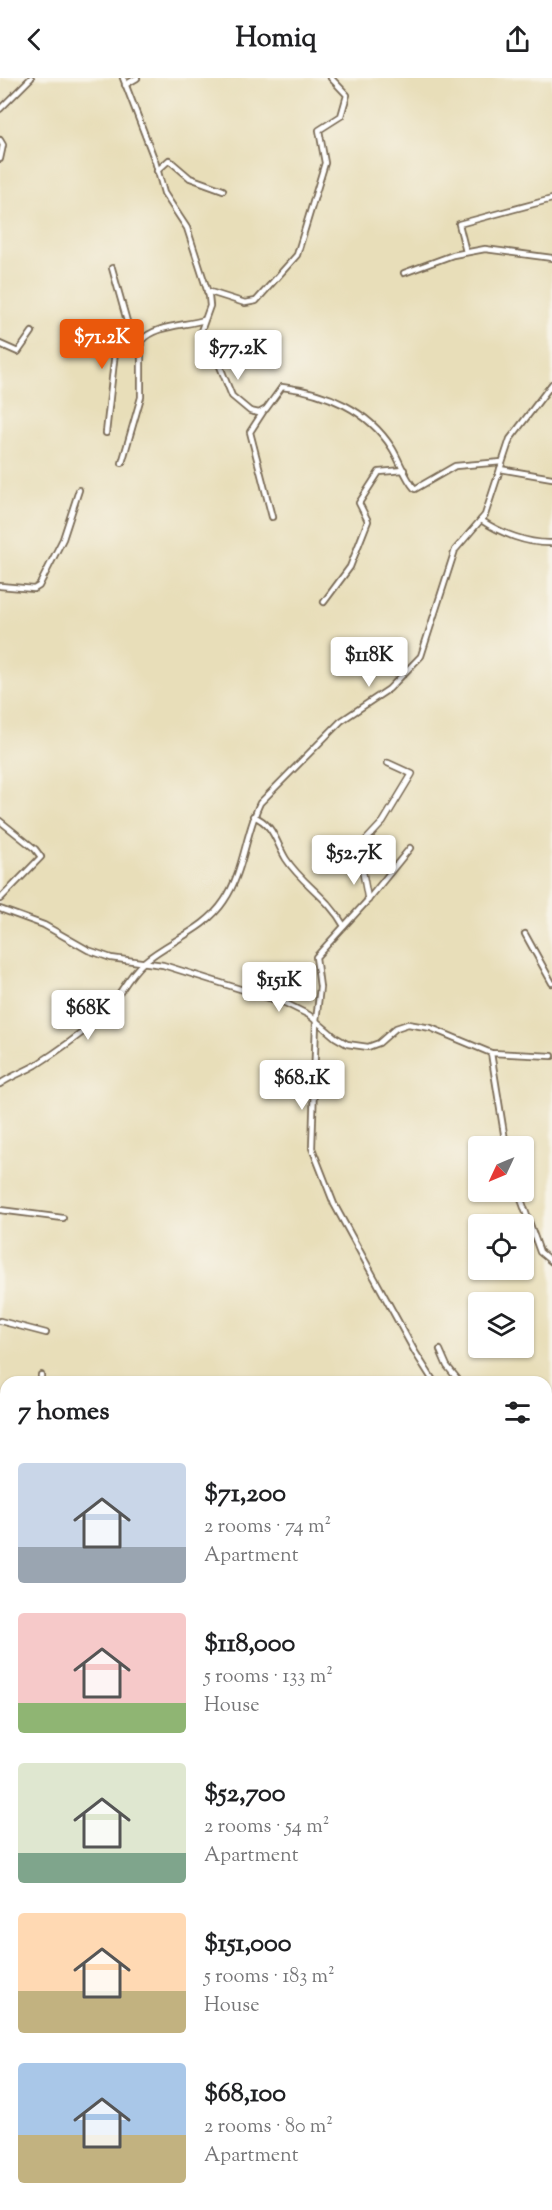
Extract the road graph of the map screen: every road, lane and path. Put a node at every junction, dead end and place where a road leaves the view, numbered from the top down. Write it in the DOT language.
graph roads {
  1 [pos="31,78"];
  2 [pos="123,78"];
  3 [pos="137,78"];
  4 [pos="331,78"];
  5 [pos="125,85"];
  6 [pos="0,109"];
  7 [pos="0,140"];
  8 [pos="0,159"];
  9 [pos="158,171"];
  10 [pos="223,190"];
  11 [pos="552,199"];
  12 [pos="466,252"];
  13 [pos="552,258"];
  14 [pos="112,268"];
  15 [pos="404,273"];
  16 [pos="207,291"];
  17 [pos="204,320"];
  18 [pos="32,332"];
  19 [pos="141,341"];
  20 [pos="0,344"];
  21 [pos="131,344"];
  22 [pos="552,384"];
  23 [pos="262,412"];
  24 [pos="106,433"];
  25 [pos="502,462"];
  26 [pos="122,463"];
  27 [pos="500,469"];
  28 [pos="404,470"];
  29 [pos="552,478"];
  30 [pos="79,490"];
  31 [pos="272,517"];
  32 [pos="481,520"];
  33 [pos="552,543"];
  34 [pos="0,586"];
  35 [pos="324,602"];
  36 [pos="388,763"];
  37 [pos="254,816"];
  38 [pos="0,821"];
  39 [pos="410,848"];
  40 [pos="0,900"];
  41 [pos="368,900"];
  42 [pos="0,909"];
  43 [pos="344,926"];
  44 [pos="525,934"];
  45 [pos="144,962"];
  46 [pos="552,983"];
  47 [pos="316,1021"];
  48 [pos="491,1053"];
  49 [pos="552,1056"];
  50 [pos="0,1084"];
  51 [pos="504,1136"];
  52 [pos="522,1202"];
  53 [pos="0,1210"];
  54 [pos="63,1218"];
  55 [pos="552,1262"];
  56 [pos="0,1321"];
  57 [pos="46,1333"];
  58 [pos="440,1350"];
  59 [pos="430,1376"];
  60 [pos="455,1376"];
  1 -- 6 [label="street"];
  2 -- 5 [label="street"];
  3 -- 5 [label="street"];
  4 -- 16 [label="street"];
  5 -- 9 [label="street"];
  7 -- 8 [label="street"];
  9 -- 10 [label="street"];
  9 -- 16 [label="street"];
  11 -- 12 [label="street"];
  12 -- 13 [label="street"];
  12 -- 15 [label="street"];
  14 -- 21 [label="street"];
  16 -- 17 [label="street"];
  17 -- 19 [label="street"];
  17 -- 23 [label="street"];
  18 -- 20 [label="street"];
  19 -- 21 [label="street"];
  19 -- 26 [label="street"];
  21 -- 24 [label="street"];
  22 -- 25 [label="street"];
  23 -- 28 [label="street"];
  23 -- 31 [label="street"];
  25 -- 27 [label="street"];
  25 -- 28 [label="street"];
  27 -- 29 [label="street"];
  27 -- 32 [label="street"];
  28 -- 35 [label="street"];
  30 -- 34 [label="street"];
  32 -- 33 [label="street"];
  32 -- 37 [label="street"];
  36 -- 41 [label="street"];
  37 -- 43 [label="street"];
  37 -- 45 [label="street"];
  38 -- 40 [label="street"];
  39 -- 41 [label="street"];
  41 -- 43 [label="street"];
  42 -- 45 [label="street"];
  43 -- 47 [label="street"];
  44 -- 46 [label="street"];
  45 -- 47 [label="street"];
  45 -- 50 [label="street"];
  47 -- 48 [label="street"];
  47 -- 59 [label="street"];
  48 -- 49 [label="street"];
  48 -- 51 [label="street"];
  52 -- 55 [label="street"];
  53 -- 54 [label="street"];
  56 -- 57 [label="street"];
  58 -- 60 [label="street"];
}
